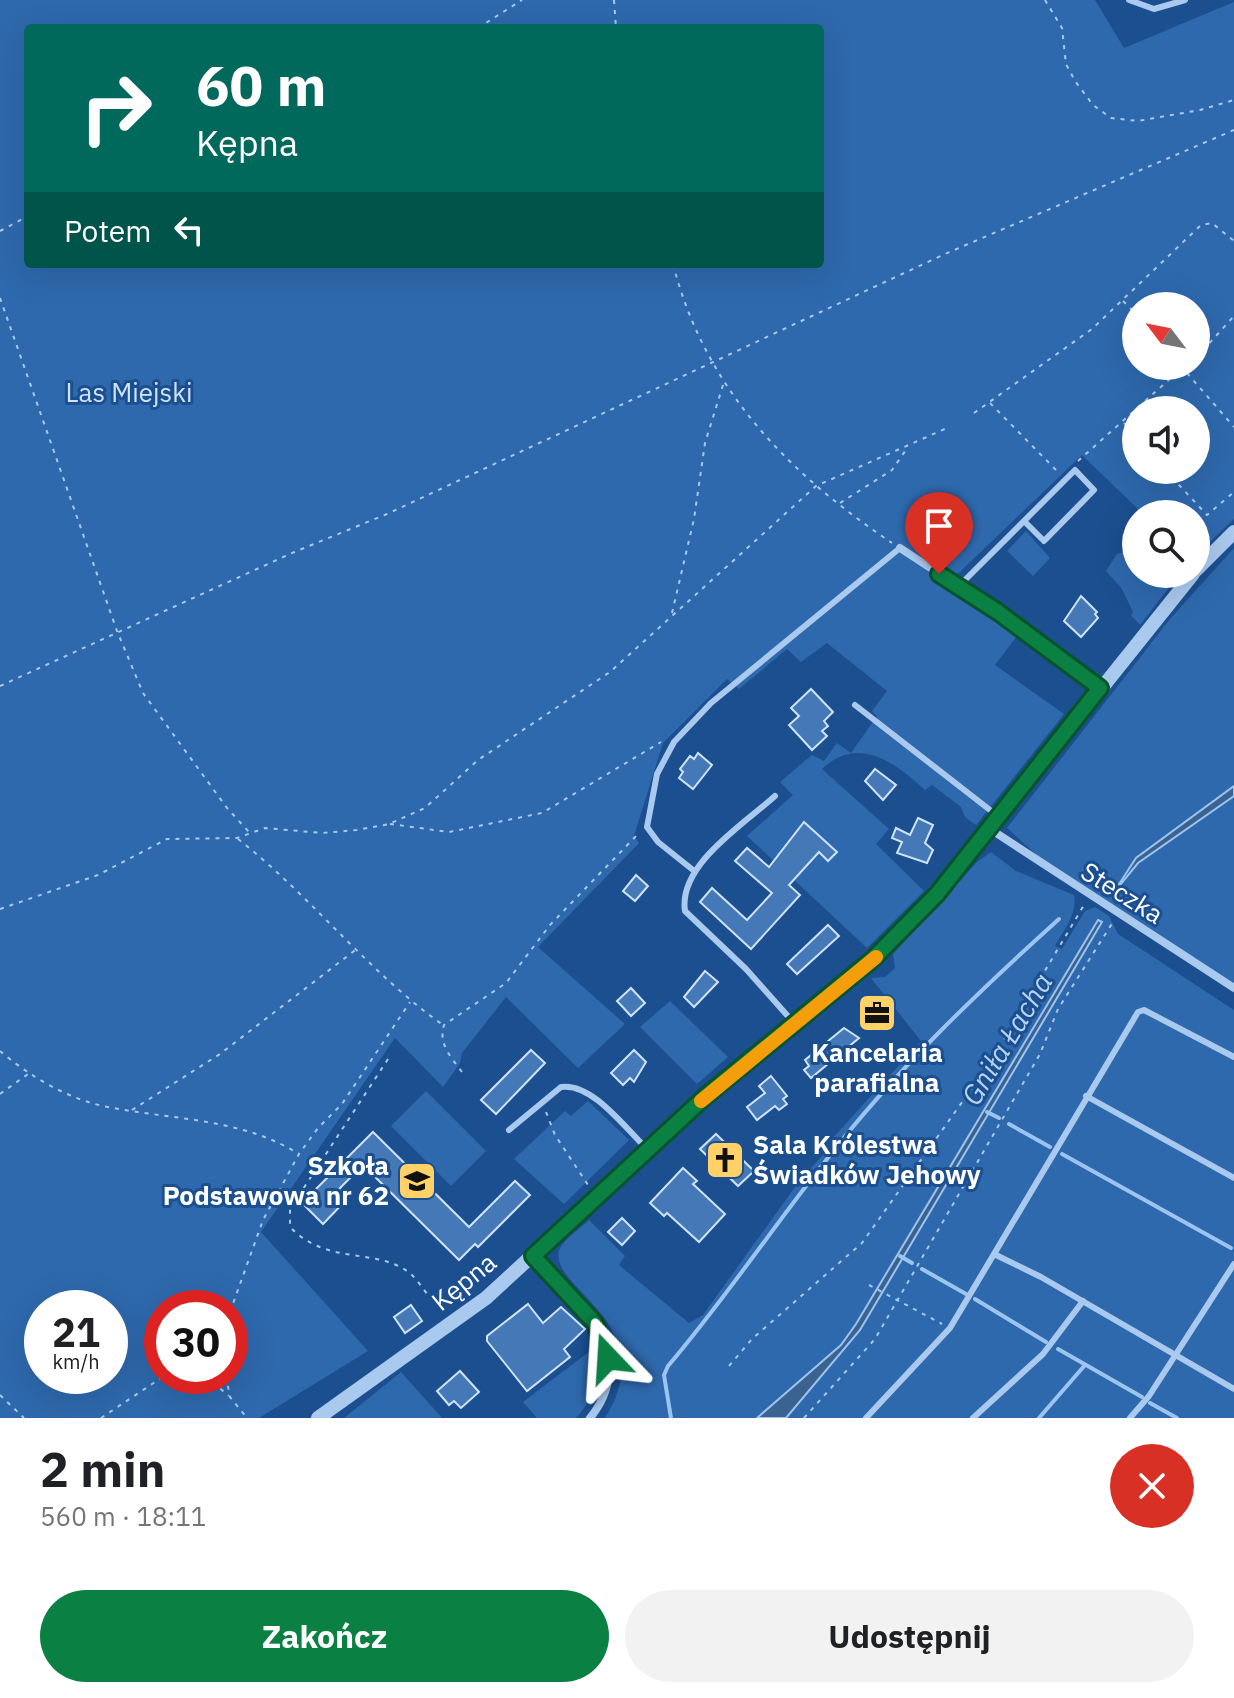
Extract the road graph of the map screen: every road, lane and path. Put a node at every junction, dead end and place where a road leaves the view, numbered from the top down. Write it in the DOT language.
graph roads {
  1 [pos="522,0"];
  2 [pos="614,0"];
  3 [pos="1045,0"];
  4 [pos="1129,0"];
  5 [pos="1185,0"];
  6 [pos="484,24"];
  7 [pos="616,24"];
  8 [pos="1234,100"];
  9 [pos="1234,130"];
  10 [pos="24,218"];
  11 [pos="0,231"];
  12 [pos="1234,241"];
  13 [pos="675,268"];
  14 [pos="1131,292"];
  15 [pos="0,298"];
  16 [pos="1122,301"];
  17 [pos="1234,316"];
  18 [pos="1210,343"];
  19 [pos="711,363"];
  20 [pos="1169,380"];
  21 [pos="1193,380"];
  22 [pos="724,383"];
  23 [pos="1151,396"];
  24 [pos="990,402"];
  25 [pos="974,413"];
  26 [pos="1122,422"];
  27 [pos="1234,427"];
  28 [pos="947,428"];
  29 [pos="909,445"];
  30 [pos="1075,470"];
  31 [pos="1061,475"];
  32 [pos="1178,484"];
  33 [pos="816,486"];
  34 [pos="1234,492"];
  35 [pos="839,504"];
  36 [pos="1024,521"];
  37 [pos="1234,532"];
  38 [pos="900,548"];
  39 [pos="1210,554"];
  40 [pos="958,587"];
  41 [pos="1178,588"];
  42 [pos="672,614"];
  43 [pos="117,631"];
  44 [pos="0,686"];
  45 [pos="1100,688"];
  46 [pos="855,705"];
  47 [pos="674,742"];
  48 [pos="775,796"];
  49 [pos="994,823"];
  50 [pos="389,824"];
  51 [pos="648,830"];
  52 [pos="249,832"];
  53 [pos="237,838"];
  54 [pos="693,870"];
  55 [pos="1089,896"];
  56 [pos="0,909"];
  57 [pos="1118,914"];
  58 [pos="358,948"];
  59 [pos="1234,988"];
  60 [pos="410,1002"];
  61 [pos="794,1023"];
  62 [pos="444,1025"];
  63 [pos="0,1051"];
  64 [pos="1234,1057"];
  65 [pos="388,1059"];
  66 [pos="30,1072"];
  67 [pos="462,1072"];
  68 [pos="0,1094"];
  69 [pos="1086,1096"];
  70 [pos="540,1104"];
  71 [pos="131,1110"];
  72 [pos="509,1130"];
  73 [pos="647,1149"];
  74 [pos="299,1154"];
  75 [pos="1234,1178"];
  76 [pos="591,1189"];
  77 [pos="996,1255"];
  78 [pos="533,1256"];
  79 [pos="1234,1264"];
  80 [pos="869,1285"];
  81 [pos="238,1290"];
  82 [pos="432,1300"];
  83 [pos="899,1301"];
  84 [pos="1083,1301"];
  85 [pos="950,1328"];
  86 [pos="1174,1354"];
  87 [pos="729,1366"];
  88 [pos="144,1389"];
  89 [pos="1234,1389"];
  90 [pos="226,1394"];
  91 [pos="229,1394"];
  92 [pos="0,1395"];
  93 [pos="230,1397"];
  94 [pos="24,1418"];
  95 [pos="101,1418"];
  96 [pos="247,1418"];
  97 [pos="318,1418"];
  98 [pos="590,1418"];
  99 [pos="804,1418"];
  100 [pos="866,1418"];
  101 [pos="973,1418"];
  102 [pos="1130,1418"];
  1 -- 6 [label="path"];
  2 -- 7 [label="path"];
  3 -- 8 [label="path"];
  4 -- 5 [label="lane"];
  9 -- 19 [label="path"];
  10 -- 11 [label="path"];
  12 -- 14 [label="path"];
  13 -- 19 [label="path"];
  15 -- 43 [label="path"];
  16 -- 24 [label="path"];
  17 -- 18 [label="path"];
  19 -- 22 [label="path"];
  19 -- 43 [label="path"];
  20 -- 23 [label="path"];
  21 -- 27 [label="path"];
  22 -- 33 [label="path"];
  22 -- 42 [label="path"];
  24 -- 25 [label="path"];
  24 -- 31 [label="path"];
  26 -- 30 [label="path"];
  28 -- 29 [label="path"];
  29 -- 33 [label="path"];
  29 -- 35 [label="path"];
  30 -- 36 [label="lane"];
  30 -- 36 [label="lane"];
  32 -- 34 [label="path"];
  33 -- 35 [label="path"];
  33 -- 42 [label="path"];
  35 -- 38 [label="path"];
  36 -- 40 [label="lane"];
  37 -- 39 [label="street, Kępna"];
  38 -- 40 [label="street"];
  38 -- 47 [label="lane"];
  40 -- 45 [label="street"];
  41 -- 45 [label="street, Kępna"];
  42 -- 50 [label="path"];
  43 -- 44 [label="path"];
  43 -- 52 [label="path"];
  45 -- 49 [label="street, Kępna"];
  46 -- 49 [label="lane"];
  47 -- 50 [label="path"];
  47 -- 51 [label="lane"];
  48 -- 54 [label="lane"];
  49 -- 55 [label="street, Steczka"];
  49 -- 61 [label="street, Kępna"];
  50 -- 52 [label="path"];
  51 -- 54 [label="lane"];
  51 -- 62 [label="path"];
  52 -- 53 [label="path"];
  53 -- 56 [label="path"];
  53 -- 58 [label="path"];
  54 -- 61 [label="lane"];
  55 -- 57 [label="street, Steczka"];
  55 -- 87 [label="path"];
  57 -- 59 [label="street, Steczka"];
  57 -- 83 [label="path"];
  58 -- 60 [label="path"];
  58 -- 71 [label="path"];
  60 -- 62 [label="path"];
  60 -- 74 [label="path"];
  61 -- 73 [label="street, Kępna"];
  62 -- 67 [label="path"];
  63 -- 66 [label="path"];
  64 -- 69 [label="lane"];
  65 -- 82 [label="path"];
  66 -- 68 [label="path"];
  66 -- 71 [label="path"];
  69 -- 75 [label="lane"];
  69 -- 77 [label="lane"];
  70 -- 72 [label="lane"];
  70 -- 73 [label="lane"];
  70 -- 76 [label="path"];
  71 -- 74 [label="path"];
  73 -- 78 [label="street, Kępna"];
  74 -- 81 [label="path"];
  77 -- 84 [label="lane"];
  77 -- 85 [label="lane"];
  78 -- 97 [label="street, Kępna"];
  78 -- 98 [label="street"];
  79 -- 86 [label="lane"];
  80 -- 83 [label="path"];
  83 -- 85 [label="path"];
  83 -- 99 [label="path"];
  84 -- 86 [label="lane"];
  84 -- 101 [label="lane"];
  85 -- 100 [label="lane"];
  86 -- 89 [label="lane"];
  86 -- 102 [label="lane"];
  88 -- 95 [label="path"];
  90 -- 93 [label="path"];
  91 -- 93 [label="path"];
  92 -- 94 [label="path"];
  93 -- 96 [label="path"];
}
